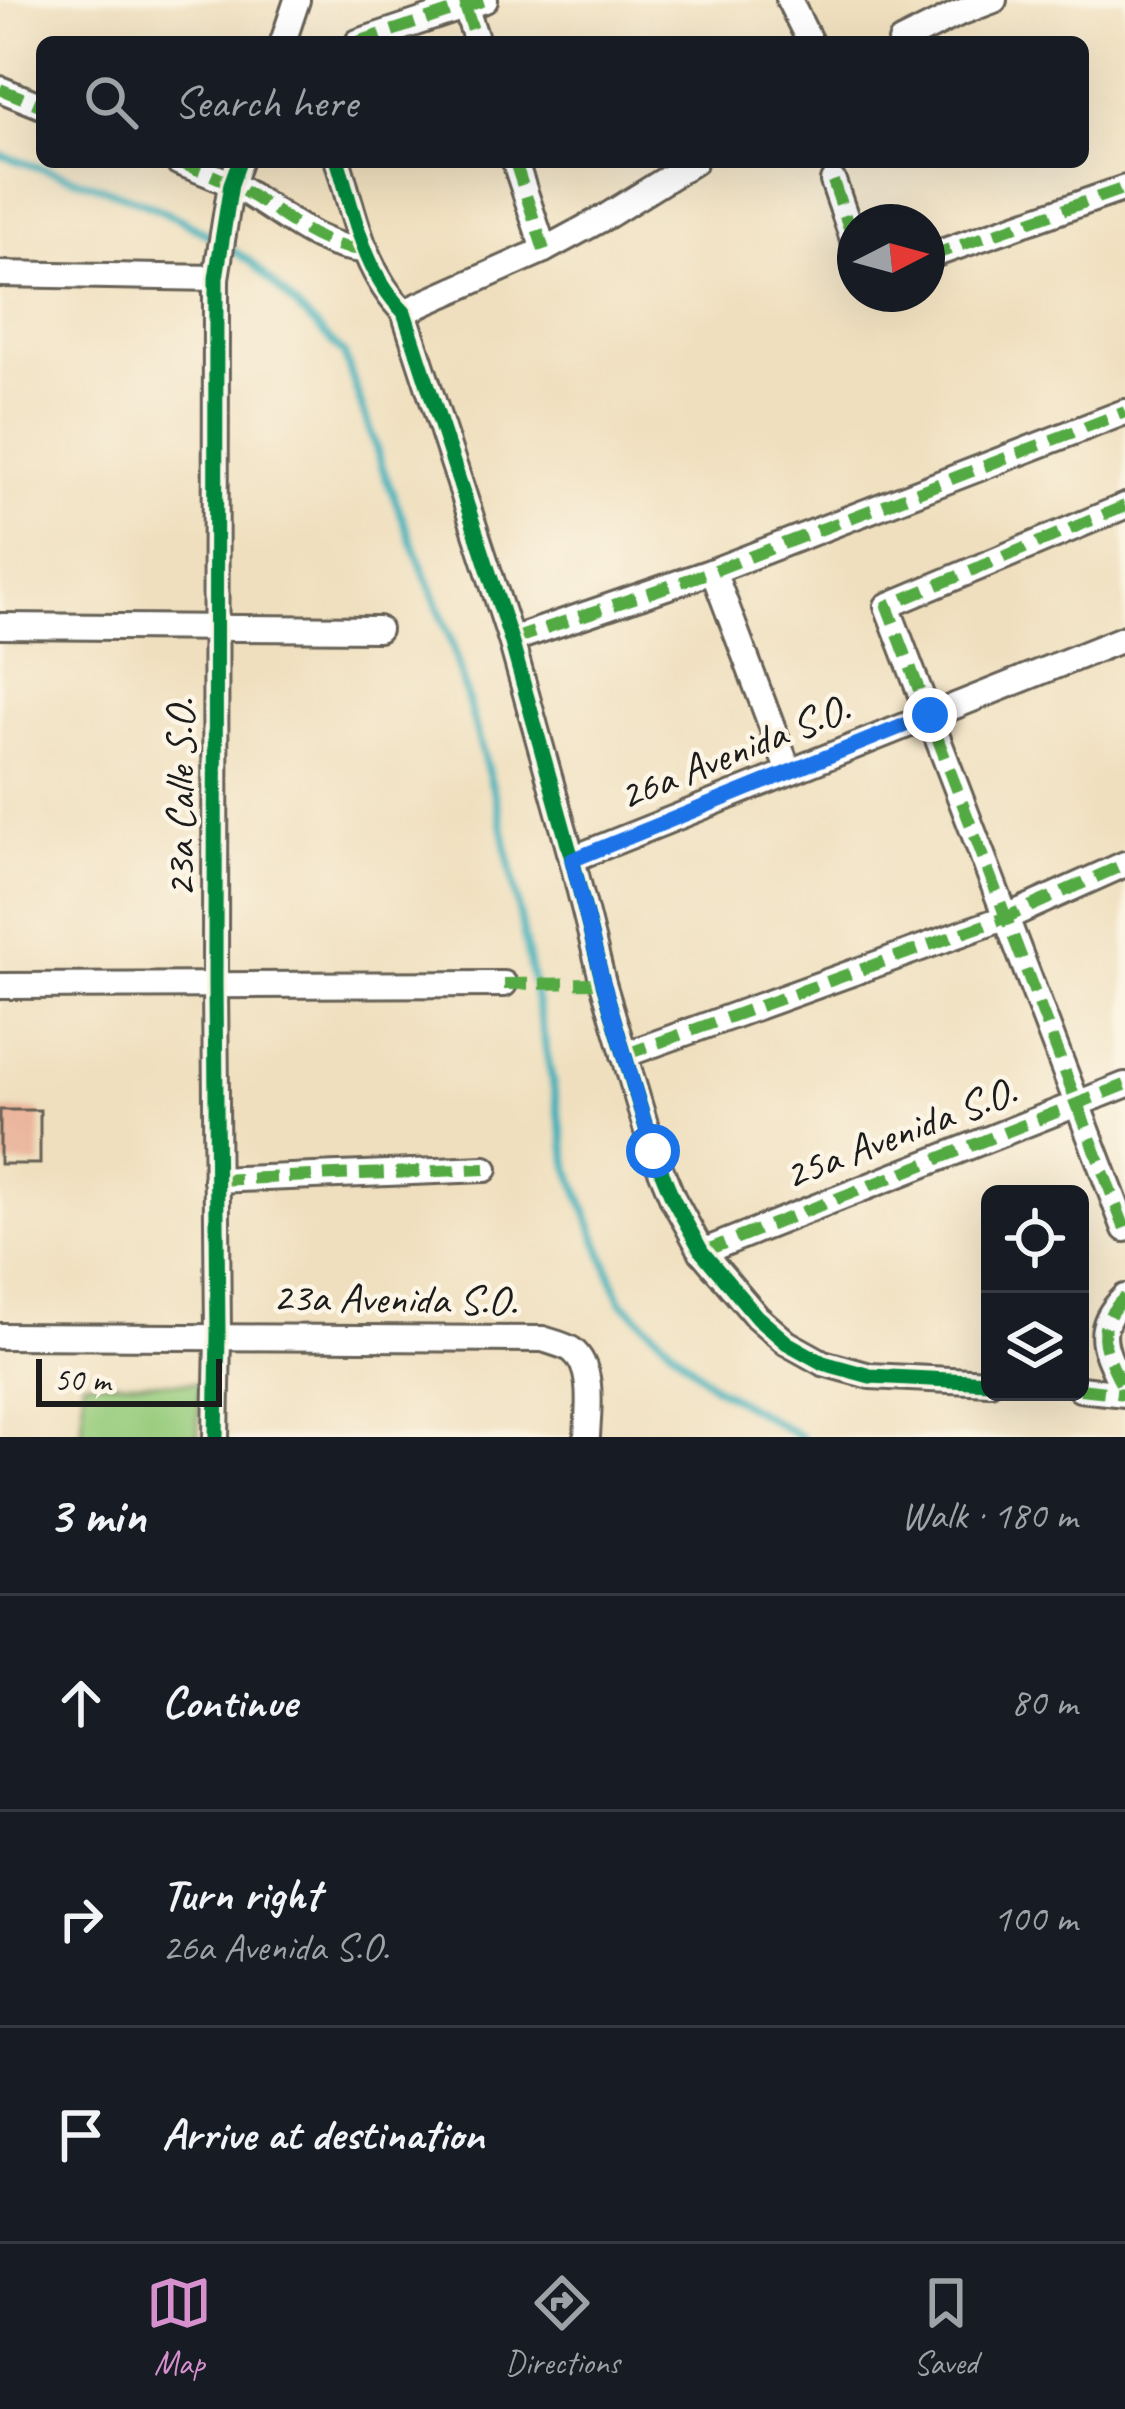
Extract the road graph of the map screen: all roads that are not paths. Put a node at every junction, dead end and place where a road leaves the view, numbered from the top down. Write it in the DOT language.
graph roads {
  1 [pos="298,0"];
  2 [pos="789,0"];
  3 [pos="994,0"];
  4 [pos="475,3"];
  5 [pos="955,7"];
  6 [pos="285,36"];
  7 [pos="376,36"];
  8 [pos="477,36"];
  9 [pos="807,36"];
  10 [pos="910,36"];
  11 [pos="0,89"];
  12 [pos="36,104"];
  13 [pos="340,168"];
  14 [pos="517,168"];
  15 [pos="684,168"];
  16 [pos="235,173"];
  17 [pos="833,181"];
  18 [pos="1125,188"];
  19 [pos="841,204"];
  20 [pos="366,250"];
  21 [pos="544,250"];
  22 [pos="945,250"];
  23 [pos="218,269"];
  24 [pos="0,274"];
  25 [pos="404,312"];
  26 [pos="1125,412"];
  27 [pos="1125,506"];
  28 [pos="713,571"];
  29 [pos="0,626"];
  30 [pos="217,626"];
  31 [pos="378,629"];
  32 [pos="1125,638"];
  33 [pos="511,640"];
  34 [pos="930,715"];
  35 [pos="789,772"];
  36 [pos="572,860"];
  37 [pos="1125,864"];
  38 [pos="1007,917"];
  39 [pos="215,984"];
  40 [pos="504,984"];
  41 [pos="0,986"];
  42 [pos="623,1055"];
  43 [pos="1125,1085"];
  44 [pos="1078,1105"];
  45 [pos="485,1169"];
  46 [pos="216,1180"];
  47 [pos="1125,1229"];
  48 [pos="702,1252"];
  49 [pos="1125,1297"];
  50 [pos="0,1336"];
  51 [pos="218,1336"];
  52 [pos="981,1382"];
  53 [pos="1089,1390"];
  54 [pos="1125,1393"];
  55 [pos="216,1437"];
  56 [pos="587,1437"];
  1 -- 6 [label="street"];
  2 -- 9 [label="street"];
  3 -- 5 [label="street"];
  4 -- 7 [label="street"];
  4 -- 8 [label="street"];
  5 -- 10 [label="street"];
  11 -- 12 [label="street"];
  13 -- 20 [label="street"];
  14 -- 21 [label="street"];
  15 -- 21 [label="street"];
  16 -- 20 [label="street"];
  16 -- 23 [label="street, 23a Calle S.O."];
  17 -- 19 [label="street"];
  18 -- 22 [label="street"];
  20 -- 25 [label="street"];
  21 -- 25 [label="street"];
  23 -- 24 [label="street"];
  23 -- 30 [label="street, 23a Calle S.O."];
  25 -- 33 [label="street"];
  26 -- 28 [label="street"];
  27 -- 34 [label="street"];
  28 -- 33 [label="street"];
  28 -- 35 [label="street"];
  29 -- 30 [label="street"];
  30 -- 31 [label="street"];
  30 -- 39 [label="street, 23a Calle S.O."];
  32 -- 34 [label="street, 26a Avenida S.O."];
  33 -- 36 [label="street"];
  34 -- 35 [label="street, 26a Avenida S.O."];
  34 -- 38 [label="street"];
  35 -- 36 [label="street, 26a Avenida S.O."];
  36 -- 42 [label="street"];
  37 -- 38 [label="street"];
  38 -- 42 [label="street"];
  38 -- 44 [label="street"];
  39 -- 40 [label="street"];
  39 -- 41 [label="street"];
  39 -- 46 [label="street, 23a Calle S.O."];
  42 -- 48 [label="street"];
  43 -- 44 [label="street, 25a Avenida S.O."];
  44 -- 47 [label="street"];
  44 -- 48 [label="street, 25a Avenida S.O."];
  45 -- 46 [label="street"];
  46 -- 51 [label="street, 23a Calle S.O."];
  48 -- 52 [label="street"];
  49 -- 54 [label="street"];
  50 -- 51 [label="street, 23a Avenida S.O."];
  51 -- 55 [label="street, 23a Calle S.O."];
  51 -- 56 [label="street, 23a Avenida S.O."];
  53 -- 54 [label="street"];
}
